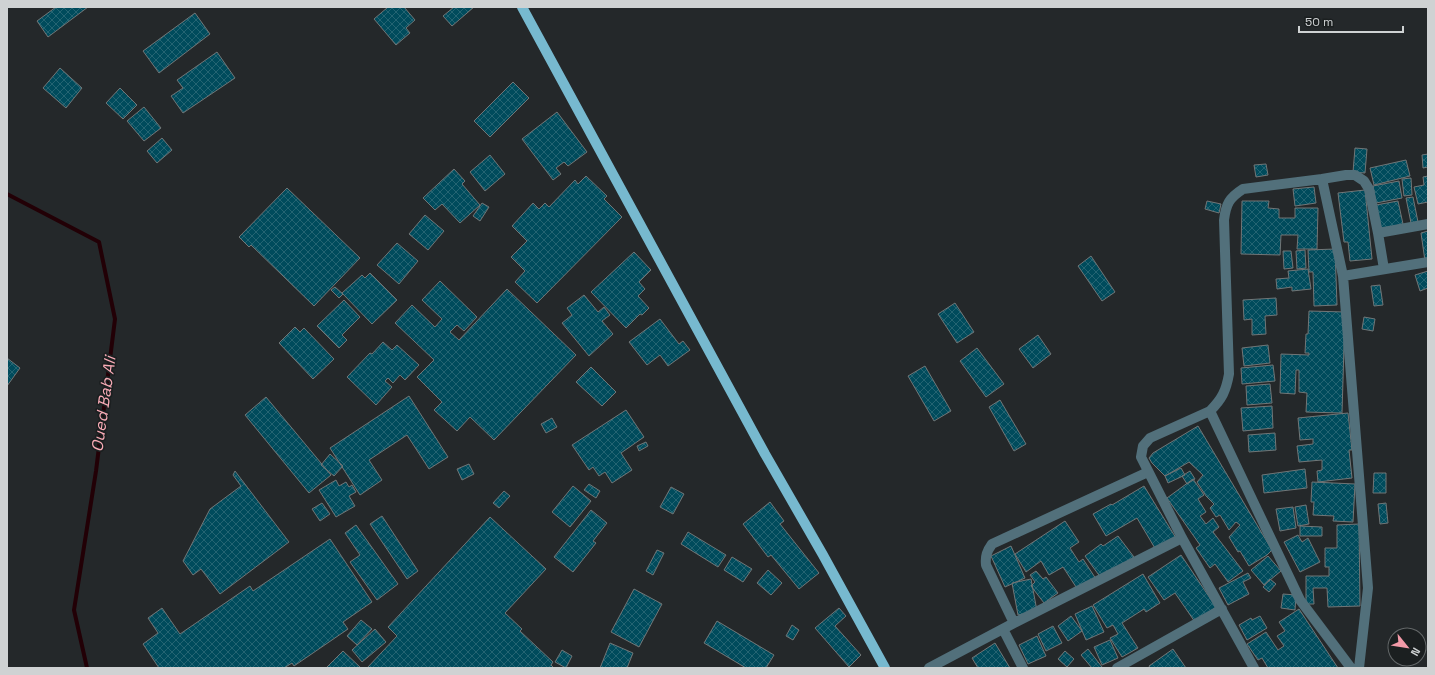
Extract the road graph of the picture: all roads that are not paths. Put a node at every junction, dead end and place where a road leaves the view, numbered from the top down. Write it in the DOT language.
graph roads {
  1 [pos="522,7"];
  2 [pos="1322,179"];
  3 [pos="1428,224"];
  4 [pos="1378,233"];
  5 [pos="1428,262"];
  6 [pos="1384,269"];
  7 [pos="1343,276"];
  8 [pos="1210,411"];
  9 [pos="1148,472"];
  10 [pos="1182,538"];
  11 [pos="1222,609"];
  12 [pos="1014,623"];
  13 [pos="1002,629"];
  14 [pos="885,668"];
  15 [pos="929,668"];
  16 [pos="1023,668"];
  17 [pos="1117,668"];
  18 [pos="1254,668"];
  19 [pos="1351,668"];
  20 [pos="1359,668"];
  1 -- 14 [label="main road"];
  2 -- 4 [label="street"];
  2 -- 7 [label="street"];
  2 -- 8 [label="street"];
  3 -- 4 [label="street"];
  4 -- 6 [label="street"];
  5 -- 6 [label="street"];
  6 -- 7 [label="street"];
  7 -- 20 [label="street"];
  8 -- 9 [label="street"];
  8 -- 19 [label="street"];
  9 -- 10 [label="street"];
  9 -- 12 [label="street"];
  10 -- 11 [label="street"];
  10 -- 12 [label="street"];
  11 -- 17 [label="street"];
  11 -- 18 [label="street"];
  12 -- 13 [label="street"];
  13 -- 15 [label="street"];
  13 -- 16 [label="street"];
}
